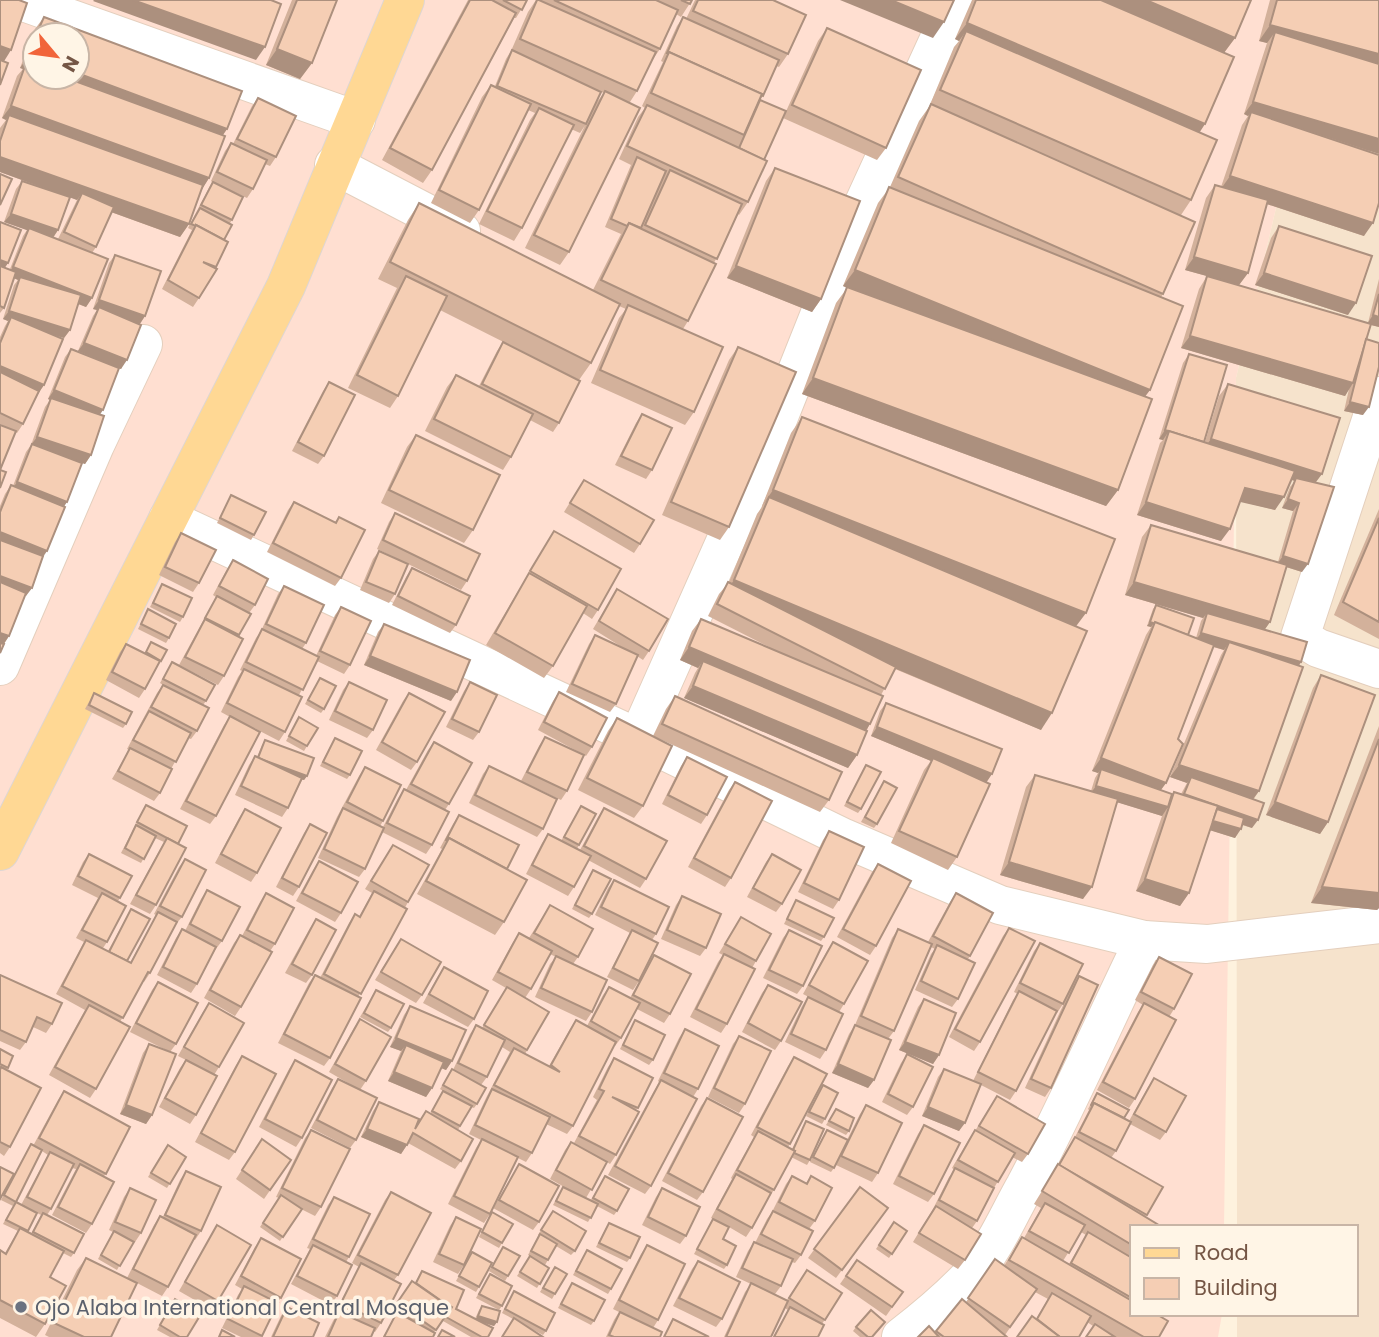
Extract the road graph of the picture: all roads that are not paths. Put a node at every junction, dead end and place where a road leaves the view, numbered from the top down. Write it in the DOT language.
graph roads {
  1 [pos="18,0"];
  2 [pos="405,0"];
  3 [pos="957,0"];
  4 [pos="356,120"];
  5 [pos="334,165"];
  6 [pos="492,247"];
  7 [pos="143,344"];
  8 [pos="1379,396"];
  9 [pos="167,519"];
  10 [pos="0,666"];
  11 [pos="1379,669"];
  12 [pos="638,738"];
  13 [pos="4,831"];
  14 [pos="1379,924"];
  15 [pos="1144,940"];
  16 [pos="901,1337"];
  1 -- 4 [label="street"];
  2 -- 4 [label="main road"];
  3 -- 12 [label="street"];
  4 -- 5 [label="main road"];
  5 -- 6 [label="street"];
  5 -- 9 [label="main road"];
  7 -- 10 [label="street"];
  8 -- 11 [label="street"];
  9 -- 12 [label="street"];
  9 -- 13 [label="main road"];
  12 -- 15 [label="street"];
  14 -- 15 [label="street"];
  15 -- 16 [label="street"];
}
